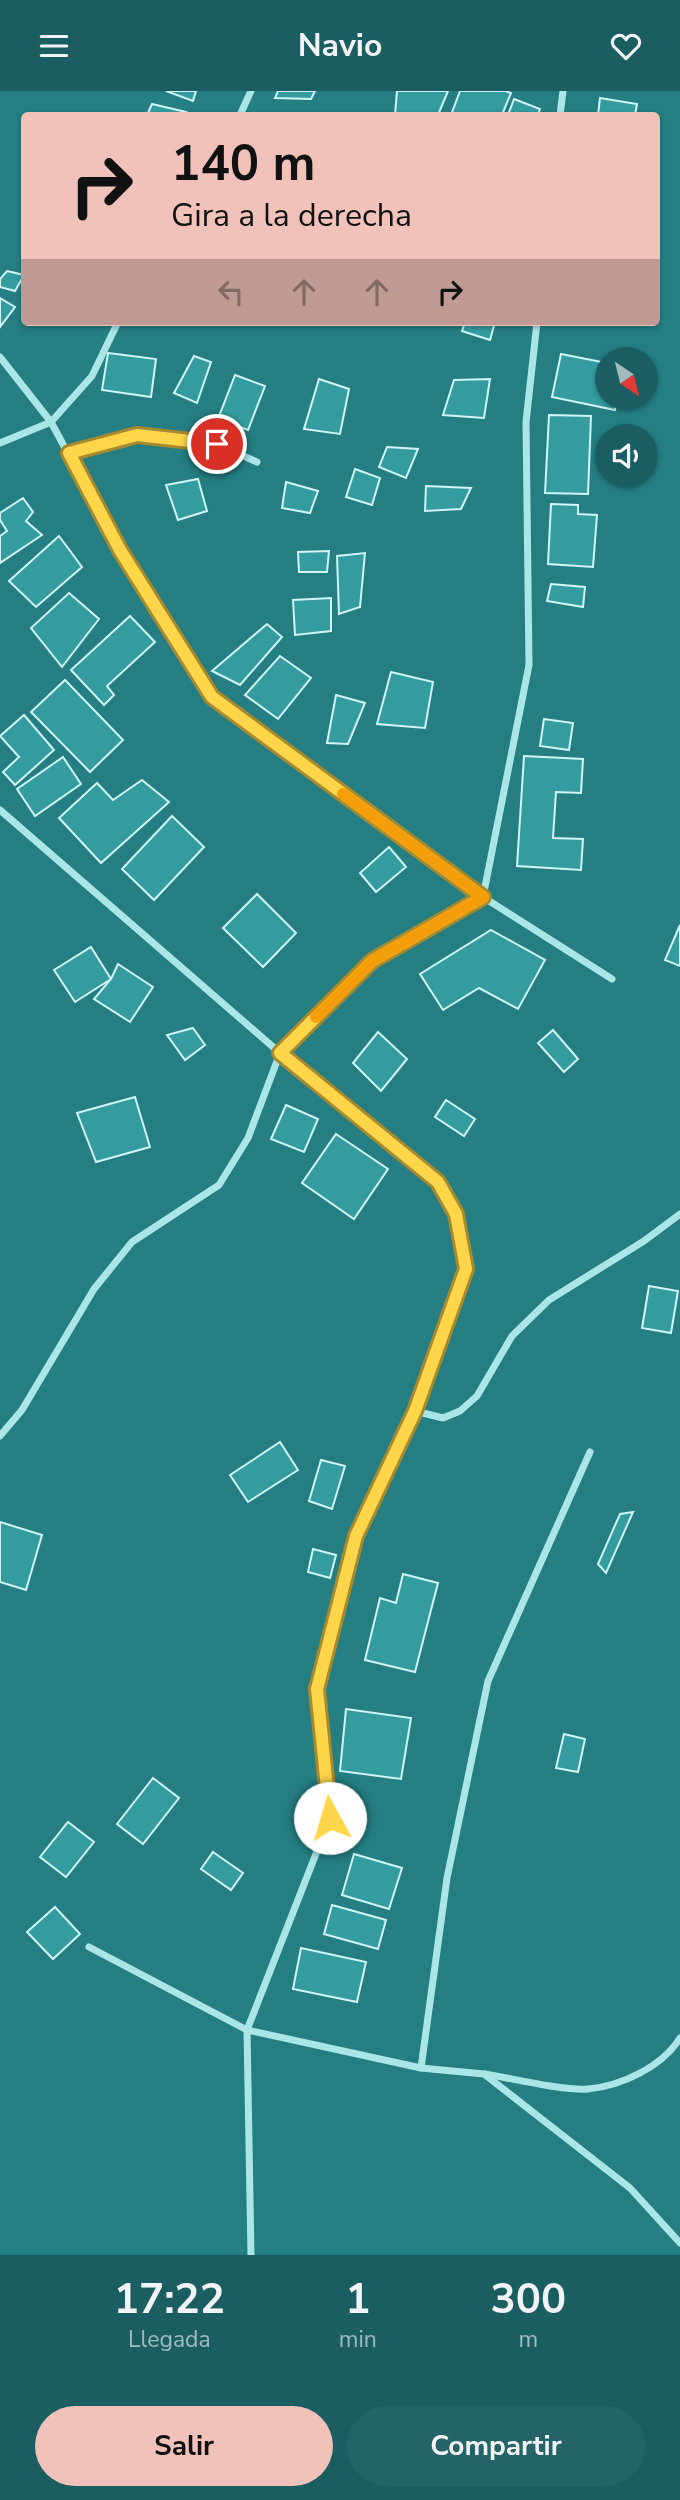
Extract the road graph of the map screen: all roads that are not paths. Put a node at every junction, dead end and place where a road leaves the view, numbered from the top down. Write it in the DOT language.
graph roads {
  1 [pos="251,91"];
  2 [pos="563,91"];
  3 [pos="241,112"];
  4 [pos="560,112"];
  5 [pos="116,326"];
  6 [pos="537,326"];
  7 [pos="0,357"];
  8 [pos="51,422"];
  9 [pos="0,443"];
  10 [pos="69,453"];
  11 [pos="257,463"];
  12 [pos="0,810"];
  13 [pos="483,897"];
  14 [pos="612,979"];
  15 [pos="280,1053"];
  16 [pos="680,1214"];
  17 [pos="415,1411"];
  18 [pos="0,1436"];
  19 [pos="590,1452"];
  20 [pos="89,1947"];
  21 [pos="247,2030"];
  22 [pos="680,2038"];
  23 [pos="421,2068"];
  24 [pos="484,2074"];
  25 [pos="680,2243"];
  26 [pos="251,2255"];
  1 -- 3 [label="street"];
  2 -- 4 [label="street"];
  5 -- 8 [label="street"];
  6 -- 13 [label="street"];
  7 -- 8 [label="street"];
  8 -- 9 [label="street"];
  8 -- 10 [label="street"];
  10 -- 11 [label="street"];
  10 -- 13 [label="street"];
  12 -- 15 [label="street"];
  13 -- 14 [label="street"];
  13 -- 15 [label="street"];
  15 -- 17 [label="street"];
  15 -- 18 [label="street"];
  16 -- 17 [label="street"];
  17 -- 21 [label="street"];
  19 -- 23 [label="street"];
  20 -- 21 [label="street"];
  21 -- 23 [label="street"];
  21 -- 26 [label="street"];
  22 -- 24 [label="street"];
  23 -- 24 [label="street"];
  24 -- 25 [label="street"];
}
